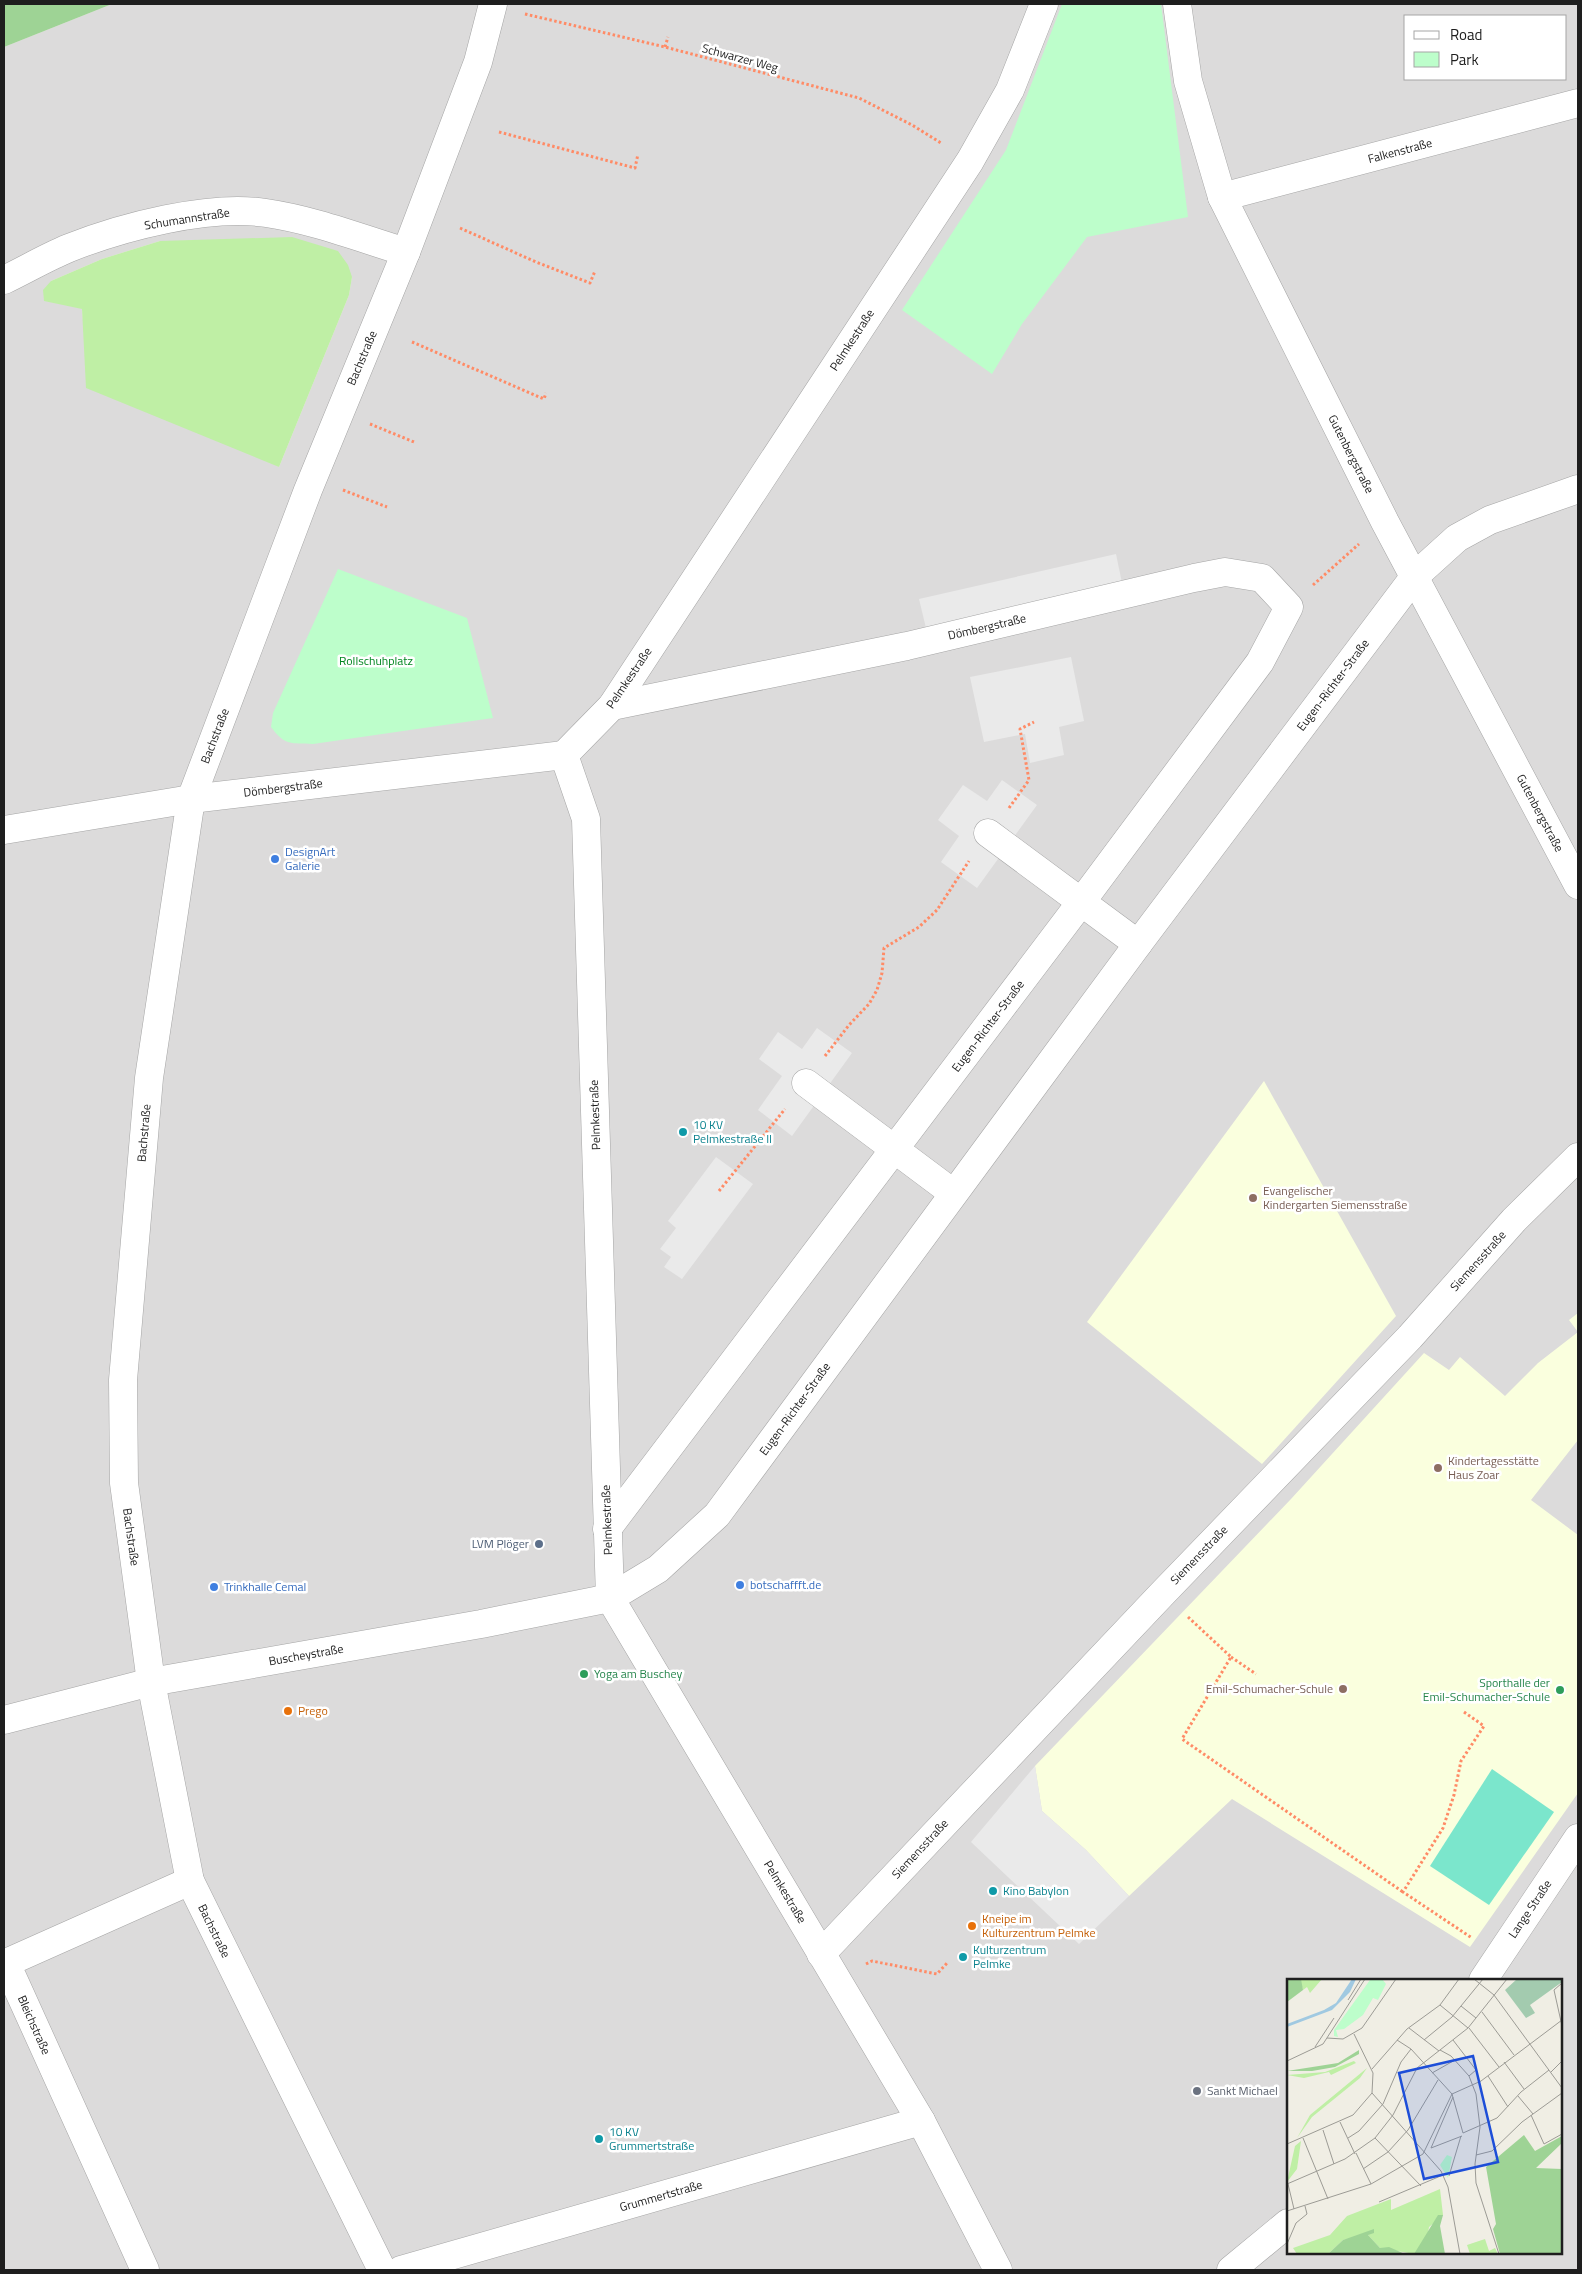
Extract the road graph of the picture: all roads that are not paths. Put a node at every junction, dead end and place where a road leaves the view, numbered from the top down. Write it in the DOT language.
graph roads {
  1 [pos="1044,4"];
  2 [pos="1177,4"];
  3 [pos="492,6"];
  4 [pos="1578,103"];
  5 [pos="1222,197"];
  6 [pos="406,252"];
  7 [pos="4,280"];
  8 [pos="1578,489"];
  9 [pos="1414,576"];
  10 [pos="1260,662"];
  11 [pos="612,706"];
  12 [pos="564,755"];
  13 [pos="192,799"];
  14 [pos="4,830"];
  15 [pos="988,833"];
  16 [pos="1578,885"];
  17 [pos="1082,902"];
  18 [pos="1138,944"];
  19 [pos="806,1083"];
  20 [pos="894,1151"];
  21 [pos="1578,1157"];
  22 [pos="953,1193"];
  23 [pos="608,1529"];
  24 [pos="610,1598"];
  25 [pos="151,1682"];
  26 [pos="4,1720"];
  27 [pos="1578,1838"];
  28 [pos="190,1881"];
  29 [pos="821,1954"];
  30 [pos="1483,1979"];
  31 [pos="921,2121"];
  32 [pos="1287,2224"];
  33 [pos="145,2270"];
  34 [pos="382,2270"];
  35 [pos="401,2270"];
  36 [pos="998,2270"];
  37 [pos="1231,2270"];
  1 -- 11 [label="street, Pelmkestraße"];
  2 -- 5 [label="street, Gutenbergstraße"];
  3 -- 6 [label="street, Bachstraße"];
  4 -- 5 [label="street, Falkenstraße"];
  5 -- 9 [label="street, Gutenbergstraße"];
  6 -- 7 [label="street, Schumannstraße"];
  6 -- 13 [label="street, Bachstraße"];
  8 -- 9 [label="street, Eugen-Richter-Straße"];
  9 -- 16 [label="street, Gutenbergstraße"];
  9 -- 18 [label="street, Eugen-Richter-Straße"];
  10 -- 11 [label="street, Dömbergstraße"];
  10 -- 17 [label="street, Eugen-Richter-Straße"];
  11 -- 12 [label="street, Pelmkestraße"];
  12 -- 13 [label="street, Dömbergstraße"];
  12 -- 23 [label="street, Pelmkestraße"];
  13 -- 14 [label="street, Dömbergstraße"];
  13 -- 25 [label="street, Bachstraße"];
  15 -- 17 [label="street"];
  17 -- 18 [label="street"];
  17 -- 20 [label="street, Eugen-Richter-Straße"];
  18 -- 22 [label="street, Eugen-Richter-Straße"];
  19 -- 20 [label="street"];
  20 -- 22 [label="street"];
  20 -- 23 [label="street, Eugen-Richter-Straße"];
  21 -- 29 [label="street, Siemensstraße"];
  22 -- 24 [label="street, Eugen-Richter-Straße"];
  23 -- 24 [label="street, Pelmkestraße"];
  24 -- 25 [label="street, Buscheystraße"];
  24 -- 29 [label="street, Pelmkestraße"];
  25 -- 26 [label="street, Buscheystraße"];
  25 -- 28 [label="street, Bachstraße"];
  27 -- 30 [label="street, Lange Straße"];
  28 -- 33 [label="street, Bleichstraße"];
  28 -- 34 [label="street, Bachstraße"];
  29 -- 31 [label="street, Pelmkestraße"];
  31 -- 35 [label="street, Grummertstraße"];
  31 -- 36 [label="street, Pelmkestraße"];
  32 -- 37 [label="street"];
}
